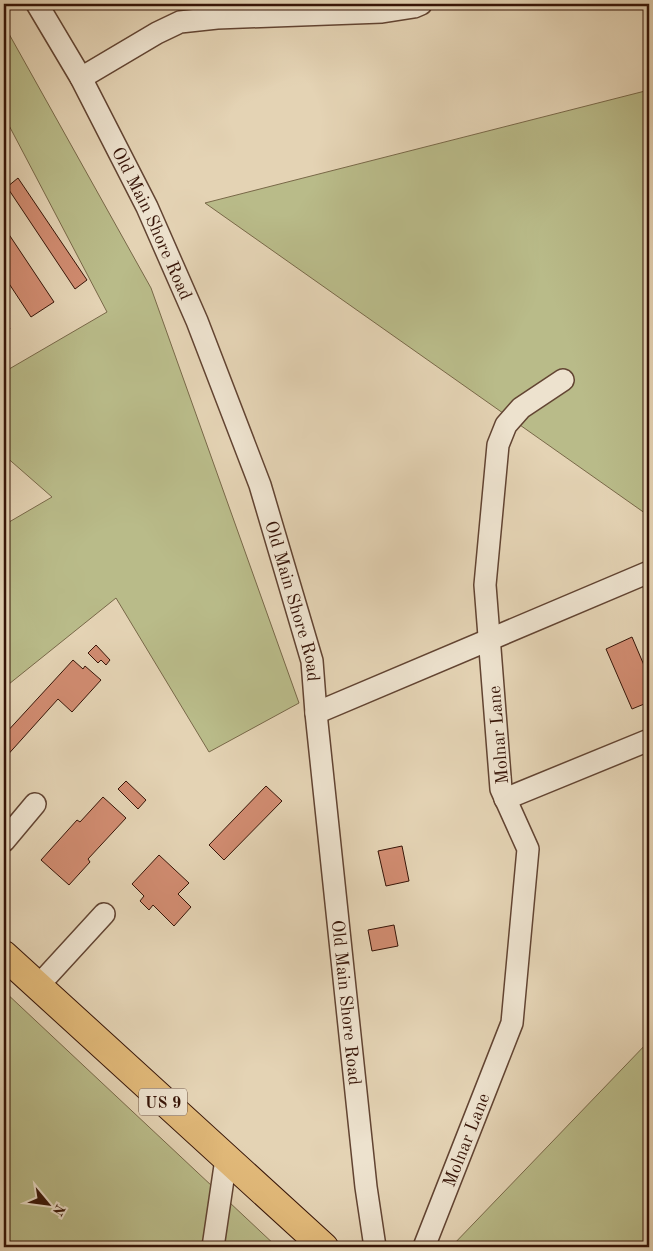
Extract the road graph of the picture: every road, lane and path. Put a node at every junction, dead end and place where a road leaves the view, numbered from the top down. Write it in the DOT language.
graph roads {
  1 [pos="38,4"];
  2 [pos="421,4"];
  3 [pos="312,9"];
  4 [pos="81,78"];
  5 [pos="563,380"];
  6 [pos="649,572"];
  7 [pos="490,639"];
  8 [pos="316,714"];
  9 [pos="649,740"];
  10 [pos="505,799"];
  11 [pos="35,804"];
  12 [pos="4,841"];
  13 [pos="104,914"];
  14 [pos="4,955"];
  15 [pos="38,986"];
  16 [pos="226,1159"];
  17 [pos="213,1247"];
  18 [pos="324,1247"];
  19 [pos="375,1247"];
  20 [pos="424,1247"];
  1 -- 4 [label="street, Old Main Shore Road"];
  2 -- 3 [label="street"];
  3 -- 4 [label="street"];
  4 -- 8 [label="street, Old Main Shore Road"];
  5 -- 7 [label="street, Molnar Lane"];
  6 -- 7 [label="street"];
  7 -- 8 [label="street"];
  7 -- 10 [label="street, Molnar Lane"];
  8 -- 19 [label="street, Old Main Shore Road"];
  9 -- 10 [label="street"];
  10 -- 20 [label="street, Molnar Lane"];
  11 -- 12 [label="street"];
  13 -- 15 [label="street"];
  14 -- 15 [label="highway, US 9"];
  15 -- 16 [label="highway, US 9"];
  16 -- 17 [label="street"];
  16 -- 18 [label="highway, US 9"];
}
